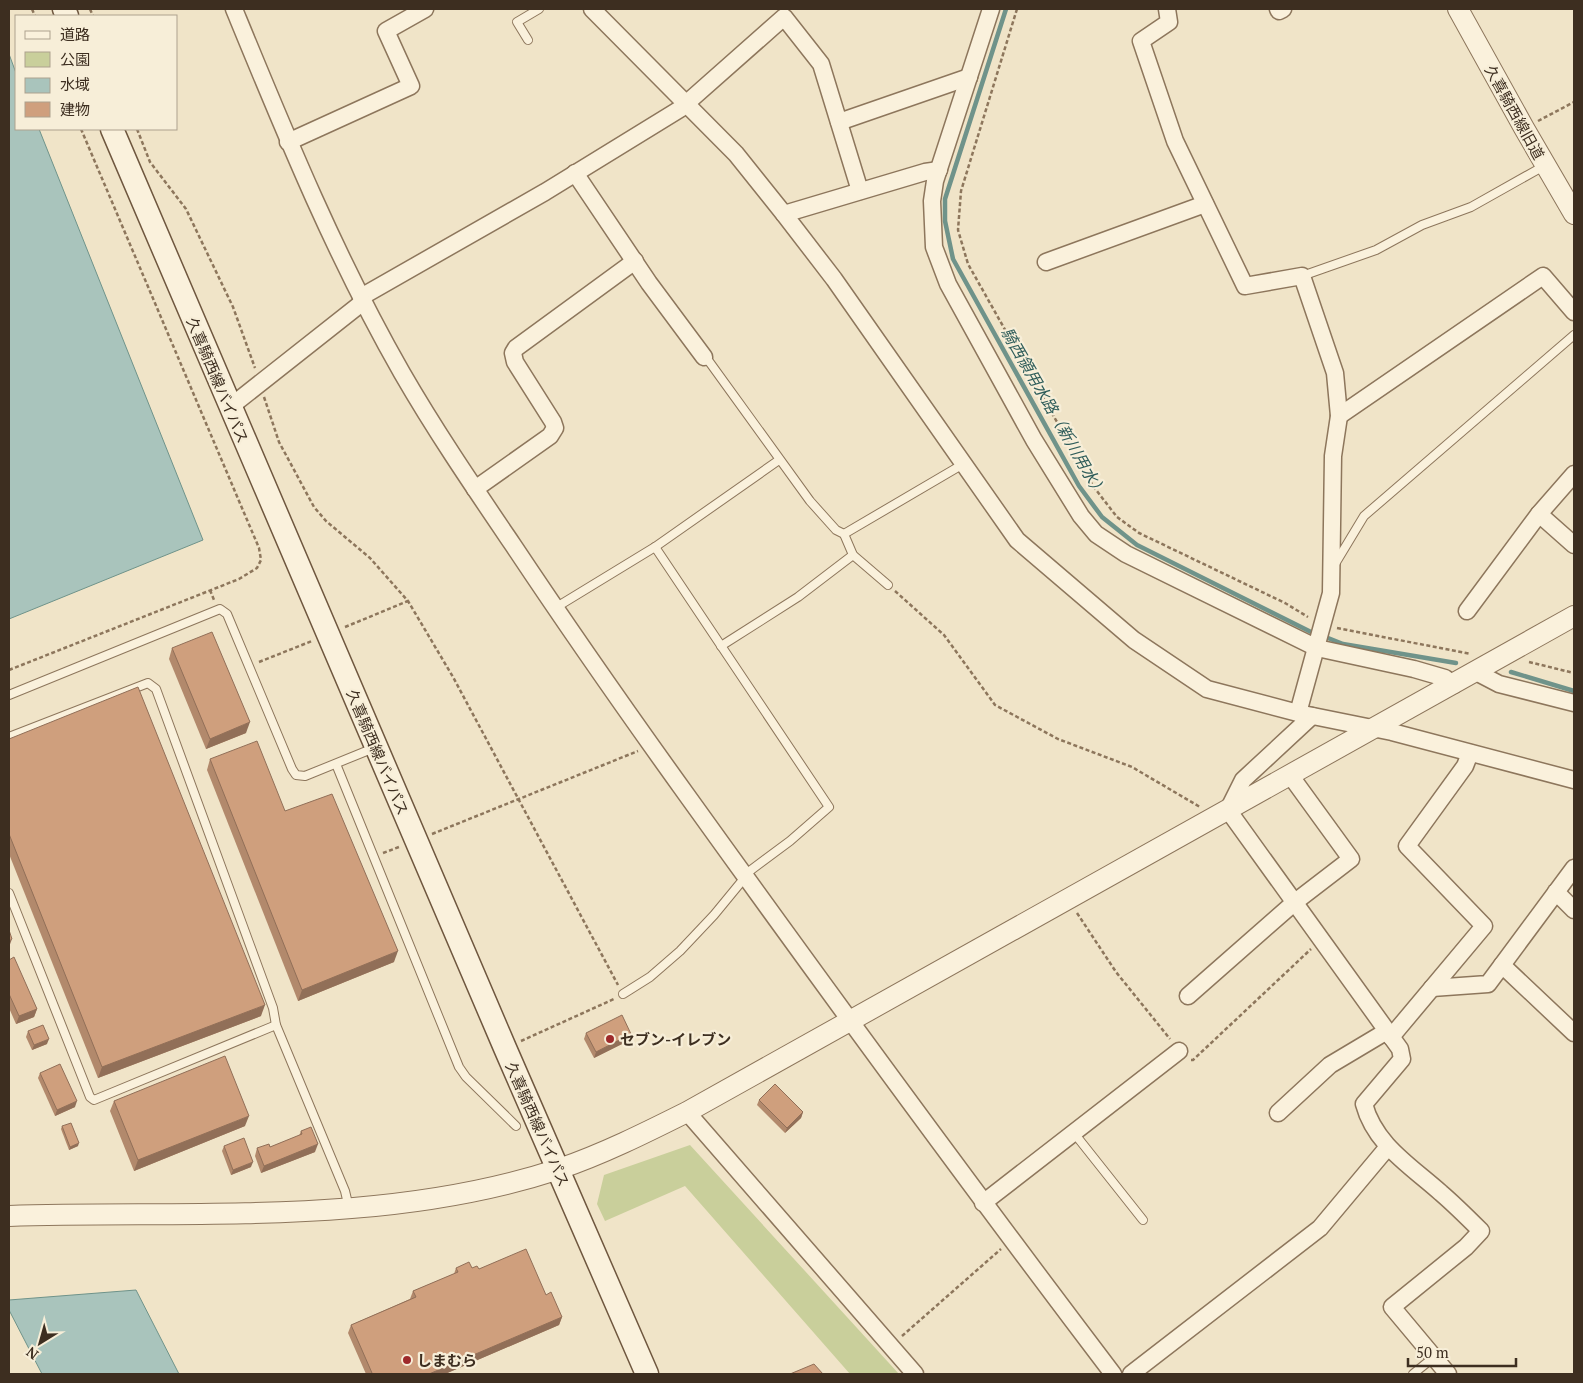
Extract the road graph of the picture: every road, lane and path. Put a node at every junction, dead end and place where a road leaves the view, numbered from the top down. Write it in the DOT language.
graph roads {
  1 [pos="234,9"];
  2 [pos="425,9"];
  3 [pos="538,9"];
  4 [pos="991,9"];
  5 [pos="1017,9"];
  6 [pos="1167,9"];
  7 [pos="1278,9"];
  8 [pos="1283,9"];
  9 [pos="1458,9"];
  10 [pos="601,11"];
  11 [pos="528,40"];
  12 [pos="968,77"];
  13 [pos="1574,102"];
  14 [pos="688,104"];
  15 [pos="839,122"];
  16 [pos="1524,128"];
  17 [pos="81,130"];
  18 [pos="112,130"];
  19 [pos="138,130"];
  20 [pos="288,142"];
  21 [pos="1545,164"];
  22 [pos="939,170"];
  23 [pos="575,173"];
  24 [pos="860,191"];
  25 [pos="1205,204"];
  26 [pos="784,214"];
  27 [pos="1574,214"];
  28 [pos="635,261"];
  29 [pos="1046,262"];
  30 [pos="1302,276"];
  31 [pos="362,300"];
  32 [pos="1574,312"];
  33 [pos="1574,336"];
  34 [pos="704,357"];
  35 [pos="260,382"];
  36 [pos="230,407"];
  37 [pos="1339,416"];
  38 [pos="780,460"];
  39 [pos="965,463"];
  40 [pos="1574,474"];
  41 [pos="475,489"];
  42 [pos="1539,514"];
  43 [pos="844,534"];
  44 [pos="1574,545"];
  45 [pos="655,547"];
  46 [pos="853,556"];
  47 [pos="1332,570"];
  48 [pos="888,585"];
  49 [pos="555,608"];
  50 [pos="1467,611"];
  51 [pos="1574,616"];
  52 [pos="1323,625"];
  53 [pos="721,646"];
  54 [pos="1318,648"];
  55 [pos="1525,661"];
  56 [pos="1476,664"];
  57 [pos="9,670"];
  58 [pos="1574,673"];
  59 [pos="1454,685"];
  60 [pos="9,696"];
  61 [pos="1574,703"];
  62 [pos="1305,715"];
  63 [pos="1373,728"];
  64 [pos="9,737"];
  65 [pos="650,744"];
  66 [pos="376,747"];
  67 [pos="1470,753"];
  68 [pos="336,764"];
  69 [pos="1290,775"];
  70 [pos="1574,780"];
  71 [pos="520,799"];
  72 [pos="1222,813"];
  73 [pos="416,840"];
  74 [pos="374,857"];
  75 [pos="1574,868"];
  76 [pos="745,877"];
  77 [pos="1556,892"];
  78 [pos="9,893"];
  79 [pos="1294,902"];
  80 [pos="1574,910"];
  81 [pos="1502,965"];
  82 [pos="1432,988"];
  83 [pos="623,994"];
  84 [pos="1188,996"];
  85 [pos="849,1020"];
  86 [pos="276,1025"];
  87 [pos="1573,1031"];
  88 [pos="1389,1034"];
  89 [pos="505,1048"];
  90 [pos="1179,1051"];
  91 [pos="687,1112"];
  92 [pos="1278,1114"];
  93 [pos="516,1126"];
  94 [pos="1074,1133"];
  95 [pos="1388,1148"];
  96 [pos="558,1169"];
  97 [pos="983,1202"];
  98 [pos="349,1208"];
  99 [pos="9,1216"];
  100 [pos="1143,1220"];
  101 [pos="1012,1240"];
  102 [pos="891,1346"];
  103 [pos="1434,1357"];
  104 [pos="648,1374"];
  105 [pos="915,1374"];
  106 [pos="1113,1374"];
  107 [pos="1131,1374"];
  108 [pos="1413,1374"];
  109 [pos="1448,1374"];
  1 -- 20 [label="street"];
  2 -- 20 [label="street"];
  3 -- 11 [label="lane"];
  4 -- 12 [label="street"];
  5 -- 52 [label="path"];
  6 -- 25 [label="street"];
  7 -- 8 [label="street"];
  9 -- 16 [label="street, 久喜騎西線旧道"];
  10 -- 14 [label="street"];
  12 -- 15 [label="street"];
  12 -- 22 [label="street"];
  13 -- 16 [label="path"];
  14 -- 15 [label="street"];
  14 -- 23 [label="street"];
  14 -- 26 [label="street"];
  15 -- 24 [label="street"];
  16 -- 21 [label="street, 久喜騎西線旧道"];
  17 -- 57 [label="path"];
  18 -- 36 [label="main road, 久喜騎西線バイパス"];
  19 -- 35 [label="path"];
  20 -- 31 [label="street"];
  21 -- 27 [label="street, 久喜騎西線旧道"];
  21 -- 30 [label="lane"];
  22 -- 24 [label="street"];
  22 -- 54 [label="street"];
  23 -- 28 [label="street"];
  23 -- 31 [label="street"];
  24 -- 26 [label="street"];
  25 -- 29 [label="street"];
  25 -- 30 [label="street"];
  26 -- 39 [label="street"];
  28 -- 34 [label="street"];
  28 -- 41 [label="street"];
  30 -- 37 [label="street"];
  31 -- 35 [label="street"];
  31 -- 41 [label="street"];
  32 -- 37 [label="street"];
  33 -- 47 [label="lane"];
  34 -- 38 [label="lane"];
  35 -- 36 [label="street"];
  35 -- 71 [label="path"];
  36 -- 66 [label="main road, 久喜騎西線バイパス"];
  37 -- 47 [label="street"];
  38 -- 43 [label="lane"];
  38 -- 45 [label="lane"];
  39 -- 43 [label="lane"];
  39 -- 62 [label="street"];
  40 -- 42 [label="street"];
  41 -- 49 [label="street"];
  42 -- 44 [label="street"];
  42 -- 50 [label="street"];
  43 -- 46 [label="lane"];
  45 -- 49 [label="lane"];
  45 -- 53 [label="lane"];
  46 -- 48 [label="lane"];
  46 -- 53 [label="lane"];
  47 -- 52 [label="street"];
  48 -- 72 [label="path"];
  49 -- 65 [label="street"];
  51 -- 56 [label="street"];
  52 -- 54 [label="street"];
  52 -- 56 [label="path"];
  53 -- 76 [label="lane"];
  54 -- 59 [label="street"];
  54 -- 62 [label="street"];
  55 -- 58 [label="path"];
  56 -- 59 [label="street"];
  56 -- 61 [label="street"];
  59 -- 63 [label="street"];
  60 -- 68 [label="lane"];
  62 -- 63 [label="street"];
  62 -- 72 [label="street"];
  63 -- 67 [label="street"];
  63 -- 69 [label="street"];
  64 -- 86 [label="lane"];
  65 -- 71 [label="path"];
  65 -- 76 [label="street"];
  66 -- 68 [label="lane"];
  66 -- 73 [label="main road, 久喜騎西線バイパス"];
  67 -- 70 [label="street"];
  67 -- 82 [label="street"];
  68 -- 74 [label="lane"];
  69 -- 72 [label="street"];
  69 -- 79 [label="street"];
  71 -- 73 [label="path"];
  71 -- 83 [label="path"];
  72 -- 79 [label="street"];
  72 -- 85 [label="street"];
  73 -- 74 [label="path"];
  73 -- 89 [label="main road, 久喜騎西線バイパス"];
  74 -- 93 [label="lane"];
  75 -- 77 [label="street"];
  76 -- 83 [label="lane"];
  76 -- 85 [label="street"];
  77 -- 80 [label="street"];
  77 -- 81 [label="street"];
  78 -- 86 [label="lane"];
  79 -- 84 [label="street"];
  79 -- 88 [label="street"];
  81 -- 82 [label="street"];
  81 -- 87 [label="street"];
  82 -- 88 [label="street"];
  83 -- 89 [label="path"];
  85 -- 91 [label="street"];
  85 -- 97 [label="street"];
  86 -- 98 [label="lane"];
  88 -- 92 [label="street"];
  88 -- 95 [label="street"];
  89 -- 96 [label="main road, 久喜騎西線バイパス"];
  90 -- 94 [label="street"];
  91 -- 96 [label="street"];
  91 -- 102 [label="street"];
  94 -- 97 [label="street"];
  94 -- 100 [label="lane"];
  95 -- 103 [label="street"];
  95 -- 107 [label="street"];
  96 -- 98 [label="street"];
  96 -- 104 [label="main road, 久喜騎西線バイパス"];
  97 -- 101 [label="street"];
  98 -- 99 [label="street"];
  101 -- 102 [label="path"];
  101 -- 106 [label="street"];
  102 -- 105 [label="street"];
  103 -- 108 [label="lane"];
  103 -- 109 [label="street"];
}
